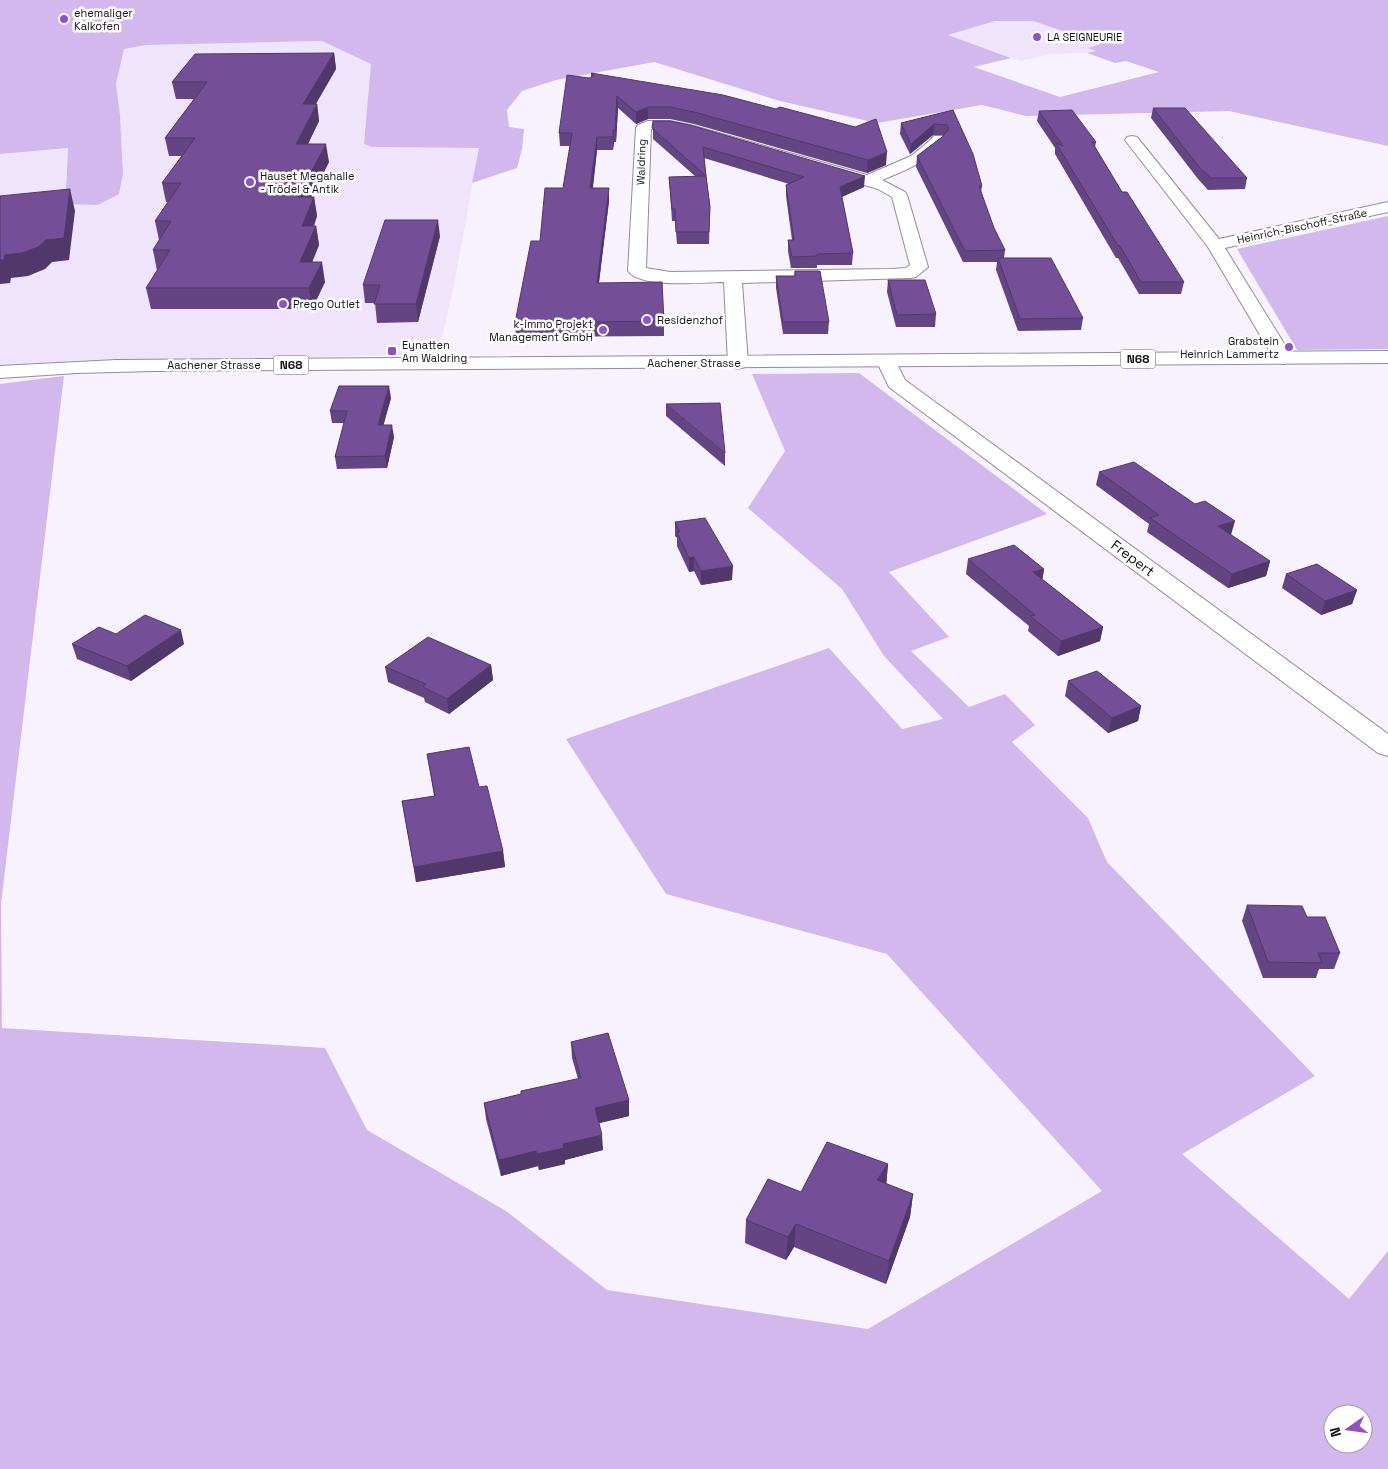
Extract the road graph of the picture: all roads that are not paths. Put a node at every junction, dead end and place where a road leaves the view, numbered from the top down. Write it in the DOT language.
graph roads {
  1 [pos="939,139"];
  2 [pos="1132,140"];
  3 [pos="868,180"];
  4 [pos="1388,207"];
  5 [pos="1215,245"];
  6 [pos="733,277"];
  7 [pos="1388,357"];
  8 [pos="1283,358"];
  9 [pos="888,362"];
  10 [pos="738,363"];
  11 [pos="0,372"];
  12 [pos="1388,747"];
  1 -- 3 [label="street"];
  2 -- 5 [label="street, Heinrich-Bischoff-Straße"];
  3 -- 6 [label="street, Waldring"];
  3 -- 6 [label="street, Waldring"];
  4 -- 5 [label="street, Heinrich-Bischoff-Straße"];
  5 -- 8 [label="street, Heinrich-Bischoff-Straße"];
  6 -- 10 [label="street"];
  7 -- 8 [label="street, Aachener Strasse / N68"];
  8 -- 9 [label="street, Aachener Strasse / N68"];
  9 -- 10 [label="street, Aachener Strasse / N68"];
  9 -- 12 [label="street, Frepert"];
  10 -- 11 [label="street, Aachener Strasse / N68"];
}
